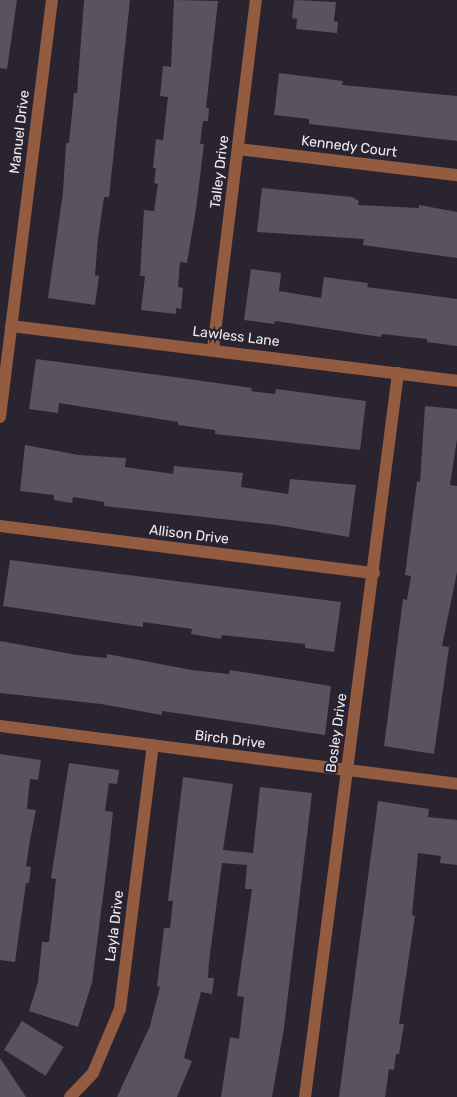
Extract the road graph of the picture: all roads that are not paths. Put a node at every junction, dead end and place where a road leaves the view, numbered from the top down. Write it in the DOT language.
graph roads {
  1 [pos="52,0"];
  2 [pos="256,0"];
  3 [pos="238,149"];
  4 [pos="457,175"];
  5 [pos="11,326"];
  6 [pos="214,349"];
  7 [pos="398,373"];
  8 [pos="457,381"];
  9 [pos="0,417"];
  10 [pos="0,526"];
  11 [pos="374,573"];
  12 [pos="0,726"];
  13 [pos="153,745"];
  14 [pos="347,770"];
  15 [pos="457,784"];
  16 [pos="70,1097"];
  17 [pos="305,1097"];
  1 -- 5 [label="street, Manuel Drive"];
  2 -- 3 [label="street, Talley Drive"];
  3 -- 4 [label="street, Kennedy Court"];
  3 -- 6 [label="street, Talley Drive"];
  5 -- 6 [label="street, Lawless Lane"];
  5 -- 9 [label="street, Manuel Drive"];
  6 -- 7 [label="street, Lawless Lane"];
  7 -- 8 [label="street, Lawless Lane"];
  7 -- 11 [label="street, Bosley Drive"];
  10 -- 11 [label="street, Allison Drive"];
  11 -- 14 [label="street, Bosley Drive"];
  12 -- 13 [label="street, Birch Drive"];
  13 -- 14 [label="street, Birch Drive"];
  13 -- 16 [label="street, Layla Drive"];
  14 -- 15 [label="street, Birch Drive"];
  14 -- 17 [label="street, Bosley Drive"];
}
